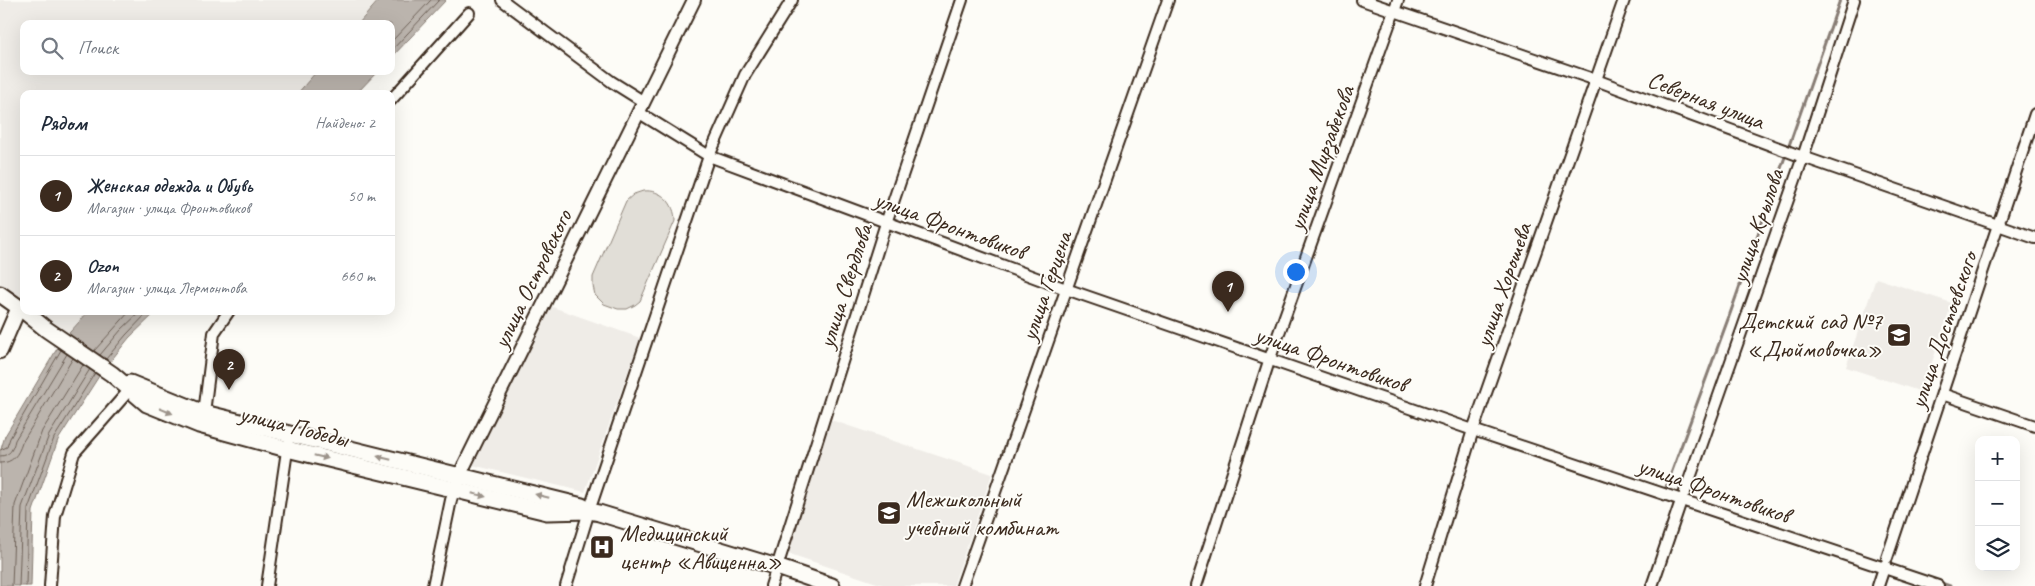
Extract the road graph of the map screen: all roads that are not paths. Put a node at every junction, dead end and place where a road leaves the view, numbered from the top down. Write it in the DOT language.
graph roads {
  1 [pos="502,0"];
  2 [pos="694,0"];
  3 [pos="792,0"];
  4 [pos="962,0"];
  5 [pos="1168,0"];
  6 [pos="1362,0"];
  7 [pos="1398,0"];
  8 [pos="1624,0"];
  9 [pos="1854,0"];
  10 [pos="1394,12"];
  11 [pos="470,13"];
  12 [pos="1596,80"];
  13 [pos="395,96"];
  14 [pos="641,107"];
  15 [pos="2035,114"];
  16 [pos="709,156"];
  17 [pos="1803,157"];
  18 [pos="886,223"];
  19 [pos="1999,226"];
  20 [pos="2035,238"];
  21 [pos="1066,289"];
  22 [pos="0,294"];
  23 [pos="20,309"];
  24 [pos="20,314"];
  25 [pos="28,315"];
  26 [pos="225,315"];
  27 [pos="0,351"];
  28 [pos="1270,358"];
  29 [pos="132,387"];
  30 [pos="1942,394"];
  31 [pos="204,413"];
  32 [pos="2035,426"];
  33 [pos="1473,430"];
  34 [pos="288,442"];
  35 [pos="456,482"];
  36 [pos="1683,497"];
  37 [pos="589,509"];
  38 [pos="1885,564"];
  39 [pos="778,566"];
  40 [pos="50,586"];
  41 [pos="267,586"];
  42 [pos="433,586"];
  43 [pos="566,586"];
  44 [pos="771,586"];
  45 [pos="832,586"];
  46 [pos="839,586"];
  47 [pos="962,586"];
  48 [pos="1196,586"];
  49 [pos="1425,586"];
  50 [pos="1652,586"];
  51 [pos="1878,586"];
  52 [pos="1938,586"];
  1 -- 14 [label="street, улица Фронтовиков"];
  2 -- 14 [label="street, улица Островского"];
  3 -- 16 [label="street"];
  4 -- 18 [label="street, улица Свердлова"];
  5 -- 21 [label="street, улица Герцена"];
  6 -- 10 [label="street, Северная улица"];
  7 -- 10 [label="street, улица Мирзабекова"];
  8 -- 12 [label="street, улица Хорошева"];
  9 -- 17 [label="street, улица Крылова"];
  10 -- 12 [label="street, Северная улица"];
  10 -- 28 [label="street, улица Мирзабекова"];
  11 -- 13 [label="street"];
  12 -- 17 [label="street, Северная улица"];
  12 -- 33 [label="street, улица Хорошева"];
  14 -- 16 [label="street, улица Фронтовиков"];
  14 -- 35 [label="street, улица Островского"];
  15 -- 19 [label="street, улица Достоевского"];
  16 -- 18 [label="street, улица Фронтовиков"];
  16 -- 37 [label="street"];
  17 -- 19 [label="street, Северная улица"];
  17 -- 36 [label="street, улица Крылова"];
  18 -- 21 [label="street, улица Фронтовиков"];
  18 -- 39 [label="street, улица Свердлова"];
  19 -- 20 [label="street, Северная улица"];
  19 -- 30 [label="street, улица Достоевского"];
  21 -- 28 [label="street, улица Фронтовиков"];
  21 -- 47 [label="street, улица Герцена"];
  22 -- 23 [label="main road, улица Победы"];
  24 -- 27 [label="main road"];
  25 -- 29 [label="main road, улица Победы"];
  26 -- 31 [label="street"];
  28 -- 33 [label="street, улица Фронтовиков"];
  28 -- 48 [label="street, улица Мирзабекова"];
  29 -- 31 [label="main road, улица Победы"];
  29 -- 34 [label="main road, улица Победы, one-way"];
  29 -- 40 [label="street"];
  30 -- 32 [label="street"];
  30 -- 38 [label="street, улица Достоевского"];
  31 -- 34 [label="main road, улица Победы"];
  33 -- 36 [label="street, улица Фронтовиков"];
  33 -- 49 [label="street, улица Хорошева"];
  34 -- 35 [label="main road, улица Победы"];
  34 -- 41 [label="street"];
  35 -- 37 [label="main road, улица Победы"];
  35 -- 42 [label="street, улица Островского"];
  36 -- 38 [label="street, улица Фронтовиков"];
  36 -- 50 [label="street, улица Крылова"];
  37 -- 39 [label="main road, улица Победы"];
  37 -- 43 [label="street"];
  38 -- 51 [label="street, улица Достоевского"];
  38 -- 52 [label="street, улица Фронтовиков"];
  39 -- 44 [label="street, улица Свердлова"];
  39 -- 45 [label="main road, улица Победы"];
  39 -- 46 [label="main road, улица Победы"];
}
